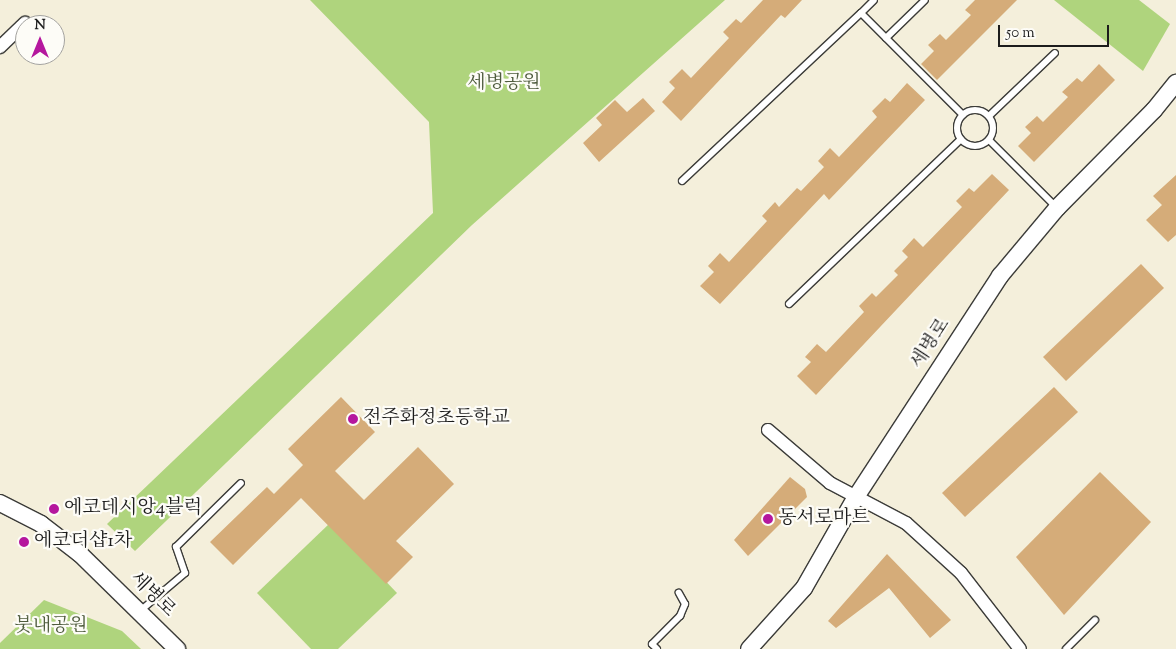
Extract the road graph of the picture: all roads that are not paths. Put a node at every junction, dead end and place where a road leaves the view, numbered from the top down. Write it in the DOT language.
graph roads {
  1 [pos="874,0"];
  2 [pos="925,0"];
  3 [pos="861,13"];
  4 [pos="15,33"];
  5 [pos="886,38"];
  6 [pos="0,47"];
  7 [pos="1055,53"];
  8 [pos="1176,83"];
  9 [pos="963,115"];
  10 [pos="989,116"];
  11 [pos="961,139"];
  12 [pos="989,140"];
  13 [pos="682,181"];
  14 [pos="1057,208"];
  15 [pos="789,304"];
  16 [pos="768,430"];
  17 [pos="241,483"];
  18 [pos="856,497"];
  19 [pos="0,503"];
  20 [pos="679,593"];
  21 [pos="140,611"];
  22 [pos="1095,620"];
  23 [pos="177,649"];
  24 [pos="657,649"];
  25 [pos="749,649"];
  26 [pos="1020,649"];
  27 [pos="1066,649"];
  1 -- 3 [label="lane"];
  2 -- 5 [label="lane"];
  3 -- 5 [label="lane"];
  3 -- 13 [label="lane"];
  4 -- 6 [label="street"];
  5 -- 9 [label="lane"];
  7 -- 10 [label="lane"];
  8 -- 14 [label="street, 세병로"];
  9 -- 10 [label="lane"];
  9 -- 11 [label="lane"];
  10 -- 12 [label="lane"];
  11 -- 12 [label="lane"];
  11 -- 15 [label="lane"];
  12 -- 14 [label="lane"];
  14 -- 18 [label="street, 세병로"];
  16 -- 18 [label="street"];
  17 -- 21 [label="lane"];
  18 -- 25 [label="street, 세병로"];
  18 -- 26 [label="street"];
  19 -- 21 [label="street, 세병로"];
  20 -- 24 [label="lane"];
  21 -- 23 [label="street, 세병로"];
  22 -- 27 [label="lane"];
}
